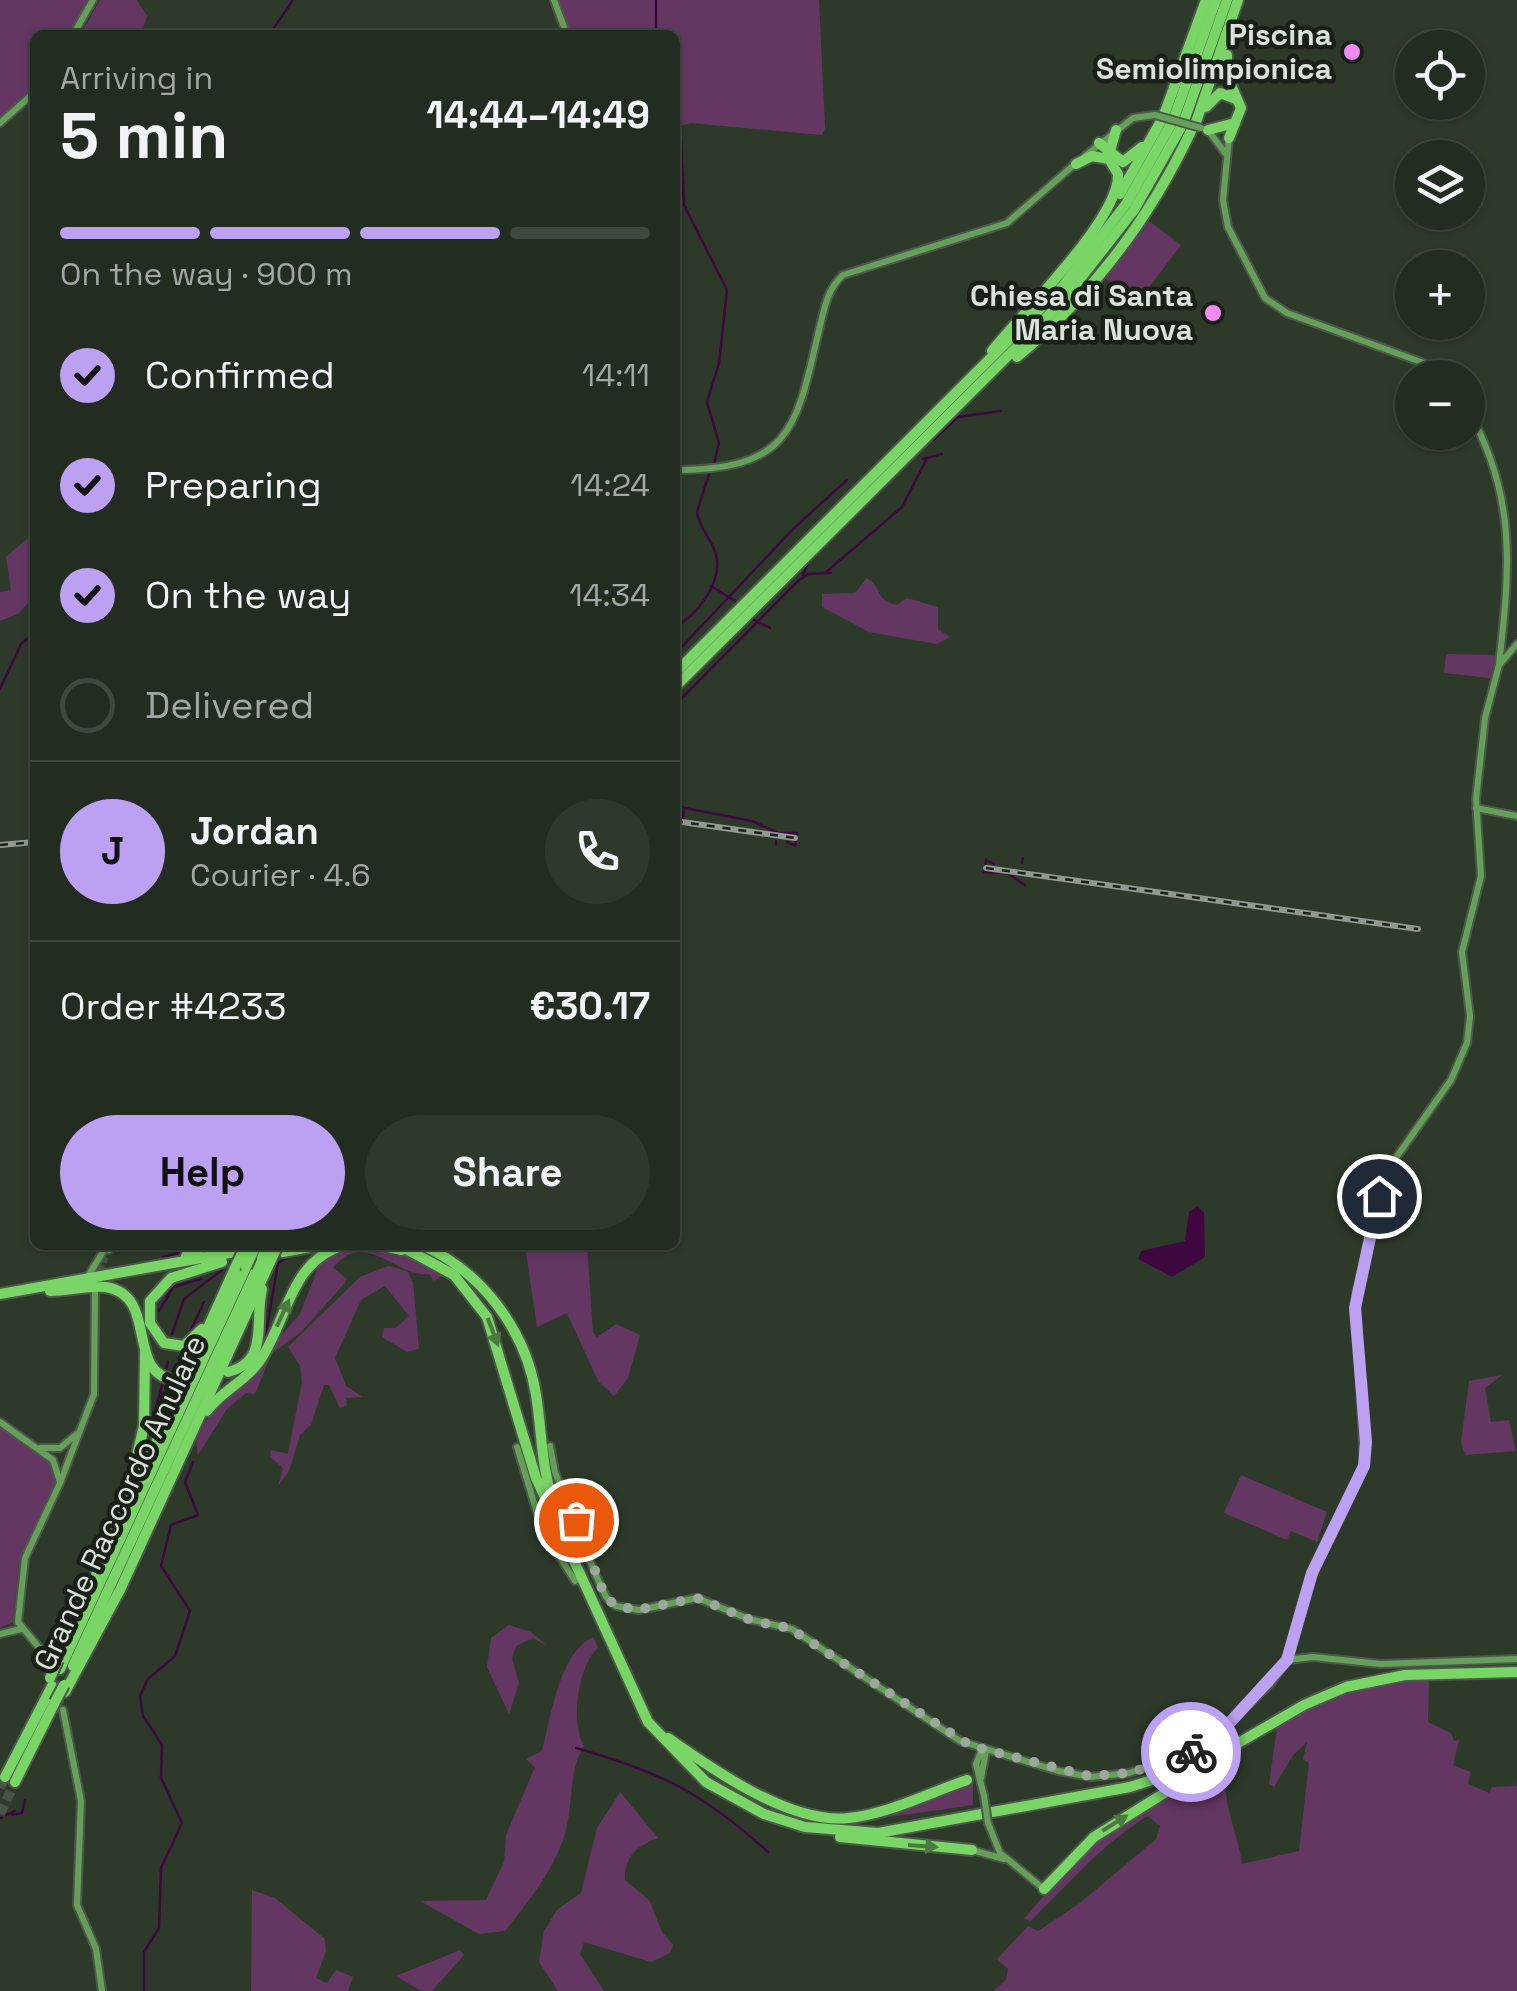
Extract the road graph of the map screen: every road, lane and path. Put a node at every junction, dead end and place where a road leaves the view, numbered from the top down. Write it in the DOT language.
graph roads {
  1 [pos="93,0"];
  2 [pos="554,0"];
  3 [pos="1206,0"];
  4 [pos="1216,0"];
  5 [pos="1227,0"];
  6 [pos="1238,0"];
  7 [pos="1234,17"];
  8 [pos="76,30"];
  9 [pos="565,30"];
  10 [pos="30,96"];
  11 [pos="1240,103"];
  12 [pos="1180,122"];
  13 [pos="1236,122"];
  14 [pos="0,123"];
  15 [pos="1116,130"];
  16 [pos="1229,138"];
  17 [pos="1099,143"];
  18 [pos="1108,155"];
  19 [pos="1227,159"];
  20 [pos="1076,164"];
  21 [pos="1078,252"];
  22 [pos="1415,360"];
  23 [pos="965,386"];
  24 [pos="980,386"];
  25 [pos="1485,443"];
  26 [pos="680,470"];
  27 [pos="1517,644"];
  28 [pos="1499,665"];
  29 [pos="680,669"];
  30 [pos="680,683"];
  31 [pos="1476,808"];
  32 [pos="1517,816"];
  33 [pos="108,1250"];
  34 [pos="199,1250"];
  35 [pos="245,1250"];
  36 [pos="252,1250"];
  37 [pos="261,1250"];
  38 [pos="275,1250"];
  39 [pos="335,1250"];
  40 [pos="423,1250"];
  41 [pos="424,1250"];
  42 [pos="443,1250"];
  43 [pos="241,1264"];
  44 [pos="121,1273"];
  45 [pos="86,1279"];
  46 [pos="476,1283"];
  47 [pos="95,1290"];
  48 [pos="50,1291"];
  49 [pos="0,1297"];
  50 [pos="144,1352"];
  51 [pos="228,1372"];
  52 [pos="172,1380"];
  53 [pos="536,1391"];
  54 [pos="512,1400"];
  55 [pos="0,1422"];
  56 [pos="81,1430"];
  57 [pos="550,1446"];
  58 [pos="517,1447"];
  59 [pos="39,1448"];
  60 [pos="58,1448"];
  61 [pos="53,1460"];
  62 [pos="70,1460"];
  63 [pos="60,1484"];
  64 [pos="157,1510"];
  65 [pos="571,1515"];
  66 [pos="545,1528"];
  67 [pos="100,1562"];
  68 [pos="576,1582"];
  69 [pos="21,1630"];
  70 [pos="604,1631"];
  71 [pos="0,1634"];
  72 [pos="1287,1660"];
  73 [pos="56,1663"];
  74 [pos="1517,1668"];
  75 [pos="58,1685"];
  76 [pos="58,1706"];
  77 [pos="668,1738"];
  78 [pos="960,1741"];
  79 [pos="1235,1745"];
  80 [pos="984,1750"];
  81 [pos="1000,1755"];
  82 [pos="976,1761"];
  83 [pos="986,1762"];
  84 [pos="967,1780"];
  85 [pos="981,1784"];
  86 [pos="806,1827"];
  87 [pos="990,1833"];
  88 [pos="972,1850"];
  89 [pos="1010,1862"];
  90 [pos="1044,1888"];
  91 [pos="102,1991"];
  1 -- 8 [label="street"];
  2 -- 9 [label="street"];
  3 -- 12 [label="highway"];
  4 -- 12 [label="highway"];
  5 -- 12 [label="highway"];
  6 -- 7 [label="highway"];
  7 -- 11 [label="highway"];
  7 -- 12 [label="highway"];
  10 -- 14 [label="street"];
  11 -- 12 [label="highway"];
  11 -- 13 [label="highway"];
  12 -- 13 [label="highway"];
  12 -- 15 [label="street"];
  12 -- 16 [label="street"];
  12 -- 18 [label="highway"];
  12 -- 19 [label="street"];
  12 -- 21 [label="highway"];
  12 -- 23 [label="highway"];
  12 -- 24 [label="highway"];
  12 -- 24 [label="highway"];
  13 -- 16 [label="highway"];
  15 -- 17 [label="street"];
  15 -- 18 [label="highway"];
  16 -- 19 [label="street"];
  17 -- 18 [label="highway"];
  17 -- 20 [label="street"];
  18 -- 20 [label="highway"];
  18 -- 21 [label="highway"];
  19 -- 22 [label="street"];
  20 -- 26 [label="street"];
  21 -- 23 [label="highway"];
  23 -- 29 [label="highway"];
  24 -- 30 [label="highway"];
  25 -- 28 [label="street"];
  27 -- 28 [label="street"];
  28 -- 31 [label="street"];
  31 -- 32 [label="street"];
  31 -- 72 [label="street"];
  33 -- 45 [label="street"];
  34 -- 44 [label="highway"];
  35 -- 43 [label="highway, bridge"];
  36 -- 43 [label="highway, Grande Raccordo Anulare, bridge"];
  37 -- 43 [label="highway, Grande Raccordo Anulare, bridge"];
  38 -- 43 [label="highway, bridge"];
  64 -- 39 [label="highway, one-way"];
  40 -- 54 [label="highway, one-way"];
  41 -- 46 [label="highway"];
  42 -- 46 [label="highway"];
  43 -- 43 [label="highway"];
  43 -- 44 [label="highway"];
  43 -- 48 [label="highway"];
  43 -- 51 [label="highway"];
  43 -- 64 [label="highway"];
  43 -- 67 [label="highway"];
  43 -- 73 [label="highway, Grande Raccordo Anulare"];
  43 -- 75 [label="highway, Grande Raccordo Anulare"];
  44 -- 45 [label="highway"];
  45 -- 49 [label="highway"];
  46 -- 53 [label="highway"];
  47 -- 56 [label="street"];
  48 -- 49 [label="highway"];
  48 -- 50 [label="highway"];
  50 -- 52 [label="highway"];
  50 -- 67 [label="highway"];
  53 -- 57 [label="highway"];
  53 -- 77 [label="highway"];
  54 -- 58 [label="highway"];
  54 -- 70 [label="highway"];
  55 -- 59 [label="street"];
  56 -- 60 [label="street"];
  56 -- 62 [label="street"];
  57 -- 65 [label="street"];
  58 -- 66 [label="street"];
  59 -- 60 [label="street"];
  59 -- 61 [label="street"];
  60 -- 62 [label="street"];
  61 -- 62 [label="street"];
  61 -- 63 [label="street"];
  62 -- 63 [label="street"];
  63 -- 69 [label="street"];
  64 -- 75 [label="highway"];
  65 -- 66 [label="street, bridge"];
  65 -- 78 [label="street"];
  66 -- 68 [label="street"];
  67 -- 73 [label="highway"];
  68 -- 70 [label="highway"];
  69 -- 71 [label="street"];
  69 -- 73 [label="street"];
  70 -- 86 [label="highway"];
  72 -- 74 [label="street"];
  72 -- 81 [label="street"];
  73 -- 75 [label="highway, Grande Raccordo Anulare, bridge"];
  74 -- 77 [label="highway"];
  74 -- 79 [label="highway"];
  75 -- 76 [label="highway, Grande Raccordo Anulare, bridge"];
  75 -- 76 [label="highway, Grande Raccordo Anulare"];
  76 -- 91 [label="street"];
  77 -- 84 [label="highway"];
  78 -- 80 [label="street"];
  78 -- 82 [label="street"];
  79 -- 86 [label="highway"];
  90 -- 79 [label="highway, one-way"];
  80 -- 81 [label="street"];
  80 -- 82 [label="street"];
  80 -- 83 [label="street"];
  81 -- 83 [label="street"];
  82 -- 84 [label="street"];
  82 -- 85 [label="street"];
  83 -- 85 [label="street"];
  84 -- 85 [label="street"];
  85 -- 87 [label="street, bridge"];
  86 -- 88 [label="highway, one-way"];
  87 -- 88 [label="street"];
  87 -- 89 [label="street"];
  88 -- 89 [label="street"];
  89 -- 90 [label="street"];
}
